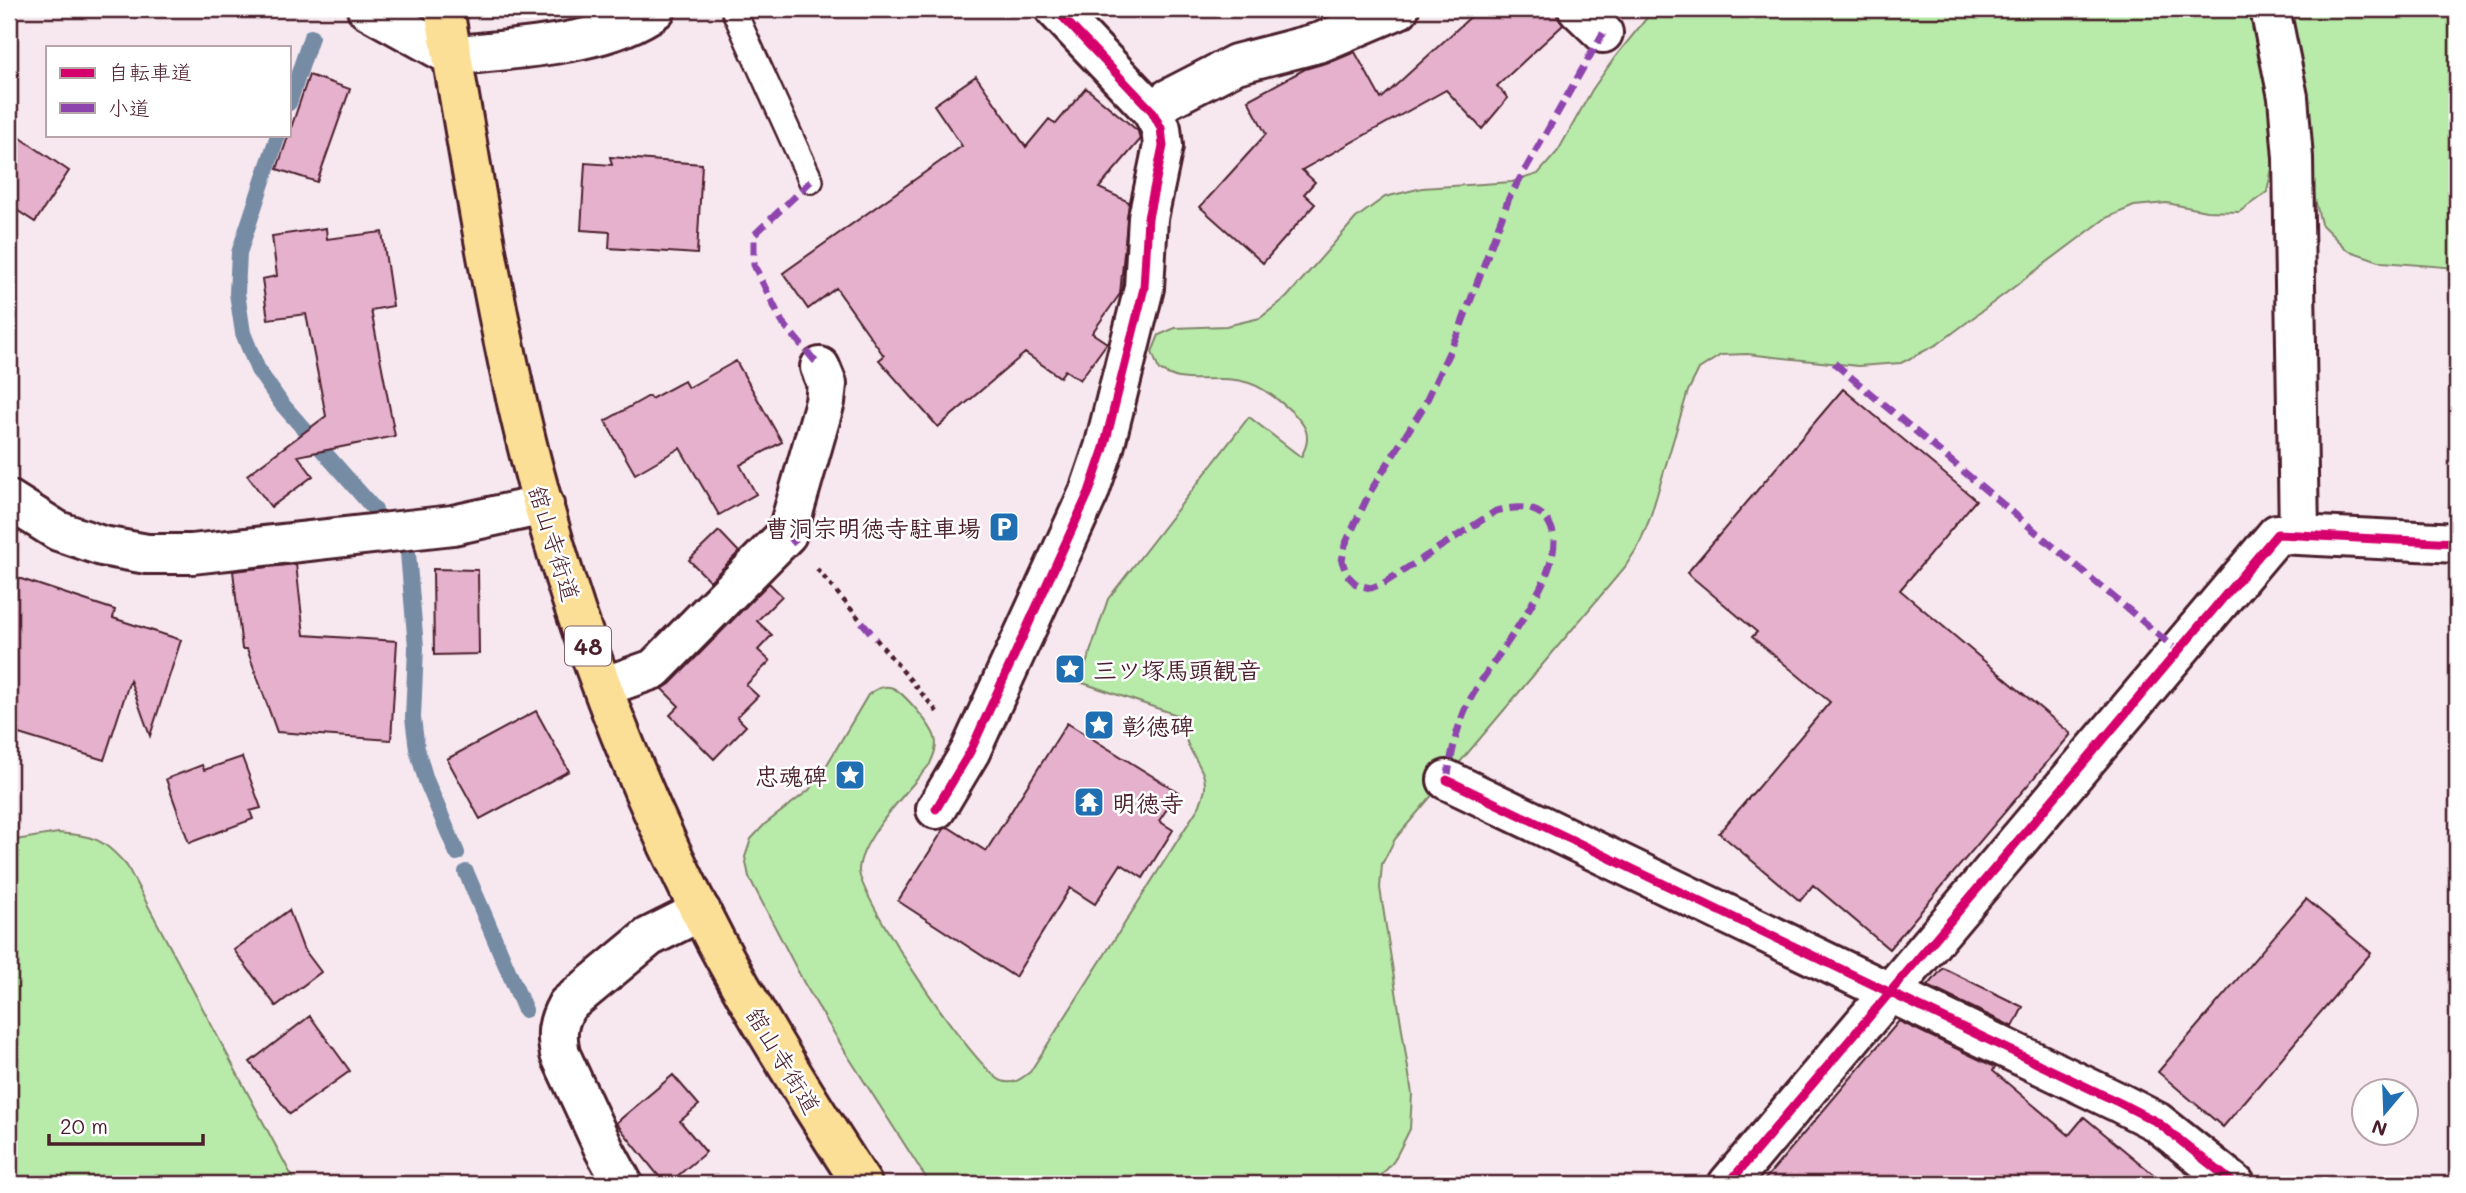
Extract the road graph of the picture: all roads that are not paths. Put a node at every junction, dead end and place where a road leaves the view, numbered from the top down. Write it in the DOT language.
graph roads {
  1 [pos="367,9"];
  2 [pos="444,9"];
  3 [pos="656,9"];
  4 [pos="733,9"];
  5 [pos="1055,9"];
  6 [pos="1399,9"];
  7 [pos="2270,9"];
  8 [pos="453,56"];
  9 [pos="1152,111"];
  10 [pos="811,181"];
  11 [pos="820,367"];
  12 [pos="9,500"];
  13 [pos="544,505"];
  14 [pos="2299,536"];
  15 [pos="2457,543"];
  16 [pos="603,687"];
  17 [pos="1447,780"];
  18 [pos="936,810"];
  19 [pos="701,911"];
  20 [pos="1890,992"];
  21 [pos="623,1184"];
  22 [pos="862,1184"];
  23 [pos="1728,1184"];
  24 [pos="2235,1184"];
  1 -- 8 [label="street"];
  2 -- 8 [label="main road, 舘山寺街道 / 48"];
  3 -- 8 [label="street"];
  4 -- 10 [label="lane"];
  5 -- 9 [label="street"];
  6 -- 9 [label="street"];
  7 -- 14 [label="street"];
  8 -- 13 [label="main road, 舘山寺街道 / 48"];
  9 -- 18 [label="street"];
  11 -- 16 [label="street"];
  12 -- 13 [label="street"];
  13 -- 16 [label="main road, 舘山寺街道 / 48"];
  14 -- 15 [label="street"];
  14 -- 20 [label="street"];
  16 -- 19 [label="main road, 舘山寺街道 / 48"];
  17 -- 20 [label="street"];
  19 -- 21 [label="street"];
  19 -- 22 [label="main road, 舘山寺街道 / 48"];
  20 -- 23 [label="street"];
  20 -- 24 [label="street"];
}
